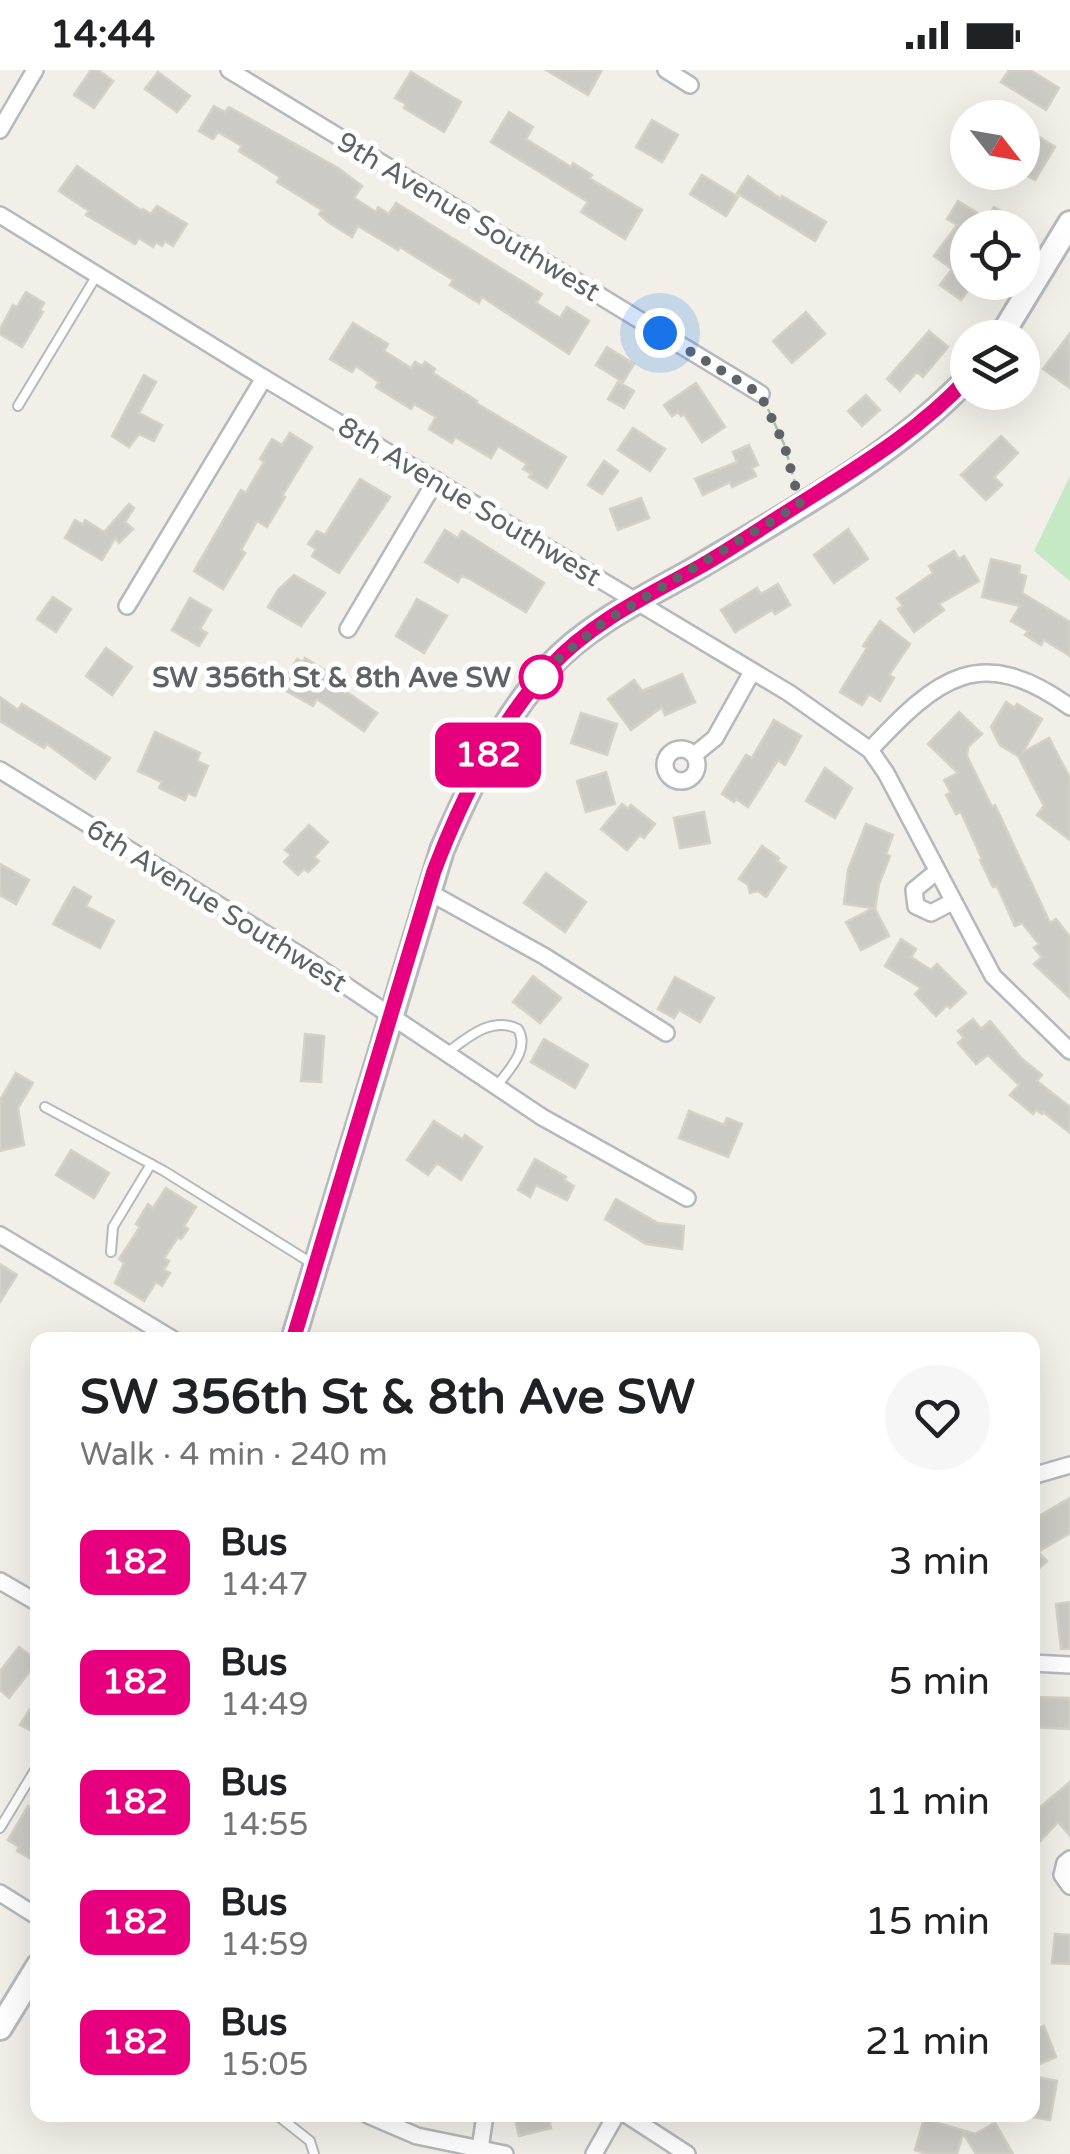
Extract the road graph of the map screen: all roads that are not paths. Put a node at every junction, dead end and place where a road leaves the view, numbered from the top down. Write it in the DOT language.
graph roads {
  1 [pos="35,70"];
  2 [pos="228,70"];
  3 [pos="666,70"];
  4 [pos="690,85"];
  5 [pos="0,130"];
  6 [pos="0,215"];
  7 [pos="1070,223"];
  8 [pos="97,275"];
  9 [pos="1011,320"];
  10 [pos="264,378"];
  11 [pos="760,394"];
  12 [pos="950,395"];
  13 [pos="18,406"];
  14 [pos="436,480"];
  15 [pos="637,602"];
  16 [pos="127,606"];
  17 [pos="348,629"];
  18 [pos="752,672"];
  19 [pos="1070,708"];
  20 [pos="870,750"];
  21 [pos="694,755"];
  22 [pos="0,770"];
  23 [pos="936,872"];
  24 [pos="427,891"];
  25 [pos="952,902"];
  26 [pos="391,1014"];
  27 [pos="666,1033"];
  28 [pos="448,1052"];
  29 [pos="1070,1052"];
  30 [pos="497,1086"];
  31 [pos="45,1108"];
  32 [pos="151,1164"];
  33 [pos="687,1198"];
  34 [pos="0,1235"];
  35 [pos="111,1252"];
  36 [pos="316,1265"];
  37 [pos="161,1332"];
  38 [pos="295,1332"];
  39 [pos="1070,1465"];
  40 [pos="1040,1474"];
  41 [pos="0,1581"];
  42 [pos="30,1599"];
  43 [pos="1040,1664"];
  44 [pos="1070,1664"];
  45 [pos="30,1778"];
  46 [pos="0,1828"];
  47 [pos="1070,1859"];
  48 [pos="1070,1886"];
  49 [pos="0,1894"];
  50 [pos="30,1912"];
  51 [pos="30,1979"];
  52 [pos="0,2028"];
  53 [pos="286,2122"];
  54 [pos="385,2122"];
  55 [pos="484,2122"];
  56 [pos="612,2122"];
  57 [pos="637,2122"];
  58 [pos="480,2149"];
  59 [pos="314,2154"];
  60 [pos="506,2154"];
  61 [pos="594,2154"];
  62 [pos="687,2154"];
  1 -- 5 [label="street"];
  2 -- 11 [label="street, 9th Avenue Southwest"];
  3 -- 4 [label="street"];
  6 -- 8 [label="street, 8th Avenue Southwest"];
  7 -- 9 [label="main road"];
  8 -- 10 [label="street, 8th Avenue Southwest"];
  8 -- 13 [label="lane"];
  10 -- 14 [label="street, 8th Avenue Southwest"];
  10 -- 16 [label="street"];
  12 -- 15 [label="main road"];
  14 -- 15 [label="street, 8th Avenue Southwest"];
  14 -- 17 [label="street"];
  15 -- 18 [label="street, 8th Avenue Southwest"];
  15 -- 24 [label="main road"];
  18 -- 20 [label="street, 8th Avenue Southwest"];
  18 -- 21 [label="street"];
  19 -- 20 [label="street"];
  20 -- 23 [label="street, 8th Avenue Southwest"];
  22 -- 26 [label="street, 6th Avenue Southwest"];
  23 -- 25 [label="street, 8th Avenue Southwest"];
  23 -- 25 [label="street"];
  24 -- 26 [label="main road"];
  24 -- 27 [label="street"];
  25 -- 29 [label="street, 8th Avenue Southwest"];
  26 -- 28 [label="street, 6th Avenue Southwest"];
  26 -- 36 [label="main road"];
  28 -- 30 [label="street, 6th Avenue Southwest"];
  28 -- 30 [label="lane"];
  30 -- 33 [label="street, 6th Avenue Southwest"];
  31 -- 32 [label="lane"];
  32 -- 35 [label="lane"];
  32 -- 36 [label="lane"];
  34 -- 37 [label="street"];
  36 -- 38 [label="main road"];
  39 -- 40 [label="street"];
  41 -- 42 [label="street"];
  43 -- 44 [label="street"];
  45 -- 46 [label="lane"];
  47 -- 48 [label="street"];
  49 -- 50 [label="street"];
  51 -- 52 [label="main road"];
  53 -- 59 [label="lane"];
  54 -- 58 [label="street"];
  55 -- 58 [label="street"];
  56 -- 61 [label="street"];
  57 -- 62 [label="street"];
  58 -- 60 [label="street"];
}
